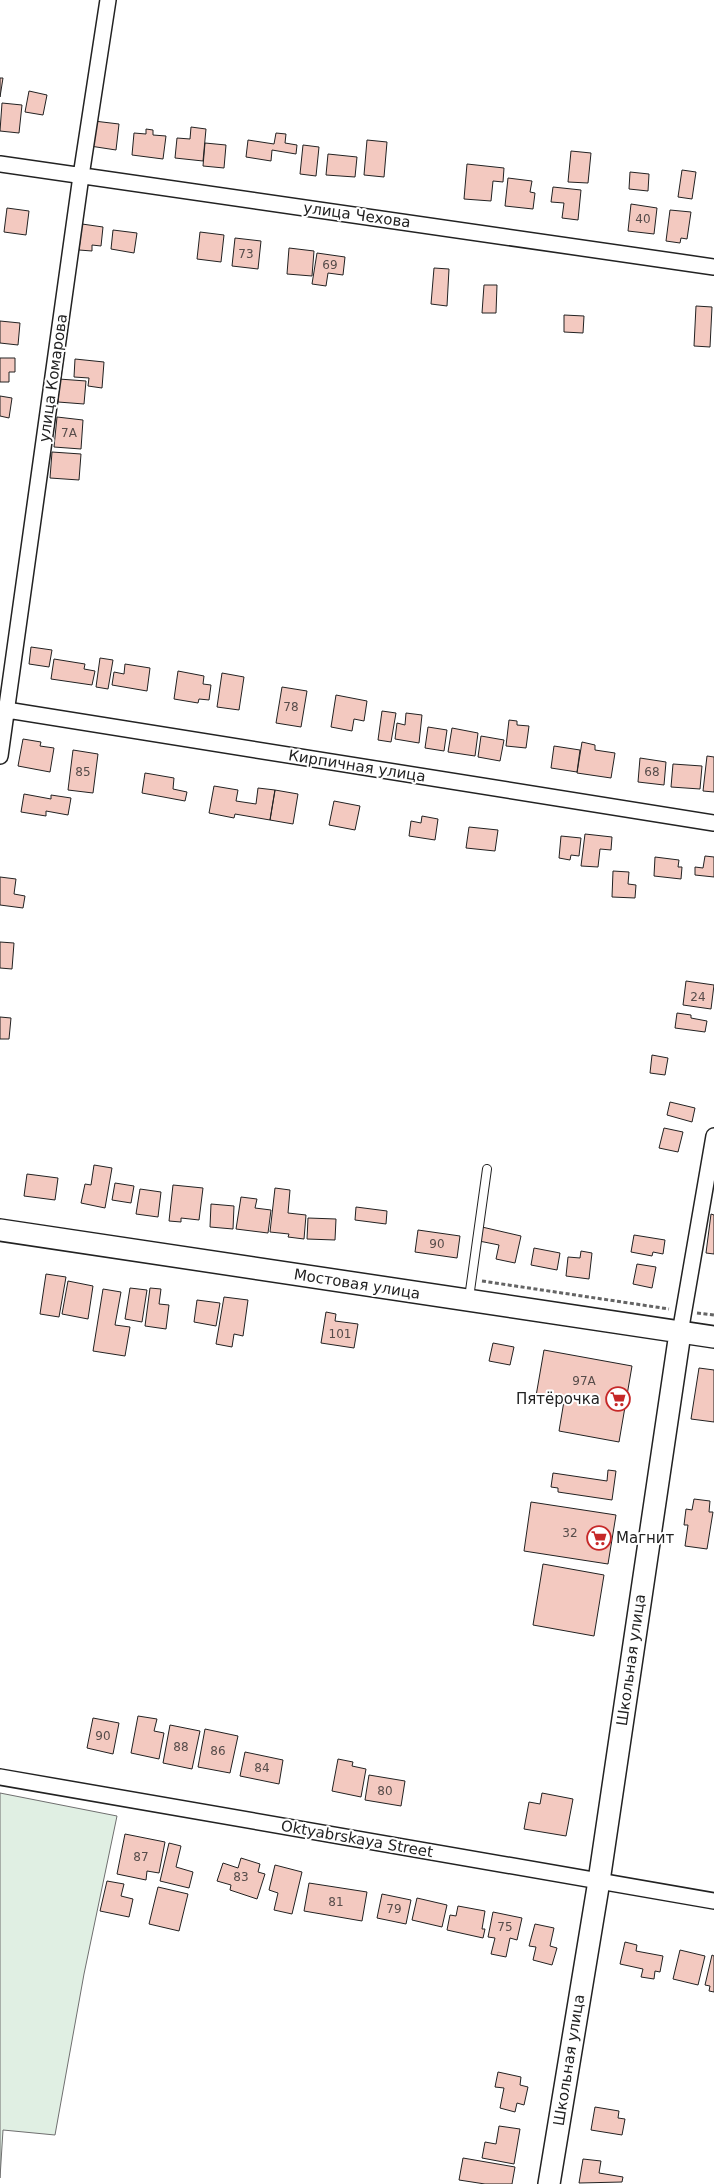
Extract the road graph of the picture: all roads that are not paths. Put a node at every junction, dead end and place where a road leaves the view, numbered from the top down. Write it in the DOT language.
graph roads {
  1 [pos="108,0"];
  2 [pos="0,164"];
  3 [pos="81,176"];
  4 [pos="714,267"];
  5 [pos="4,709"];
  6 [pos="0,756"];
  7 [pos="714,823"];
  8 [pos="714,1136"];
  9 [pos="487,1169"];
  10 [pos="0,1230"];
  11 [pos="468,1301"];
  12 [pos="680,1333"];
  13 [pos="714,1337"];
  14 [pos="0,1777"];
  15 [pos="599,1882"];
  16 [pos="714,1901"];
  17 [pos="549,2184"];
  1 -- 3 [label="street, улица Комарова"];
  2 -- 3 [label="street, улица Чехова"];
  3 -- 4 [label="street, улица Чехова"];
  3 -- 5 [label="street, улица Комарова"];
  5 -- 6 [label="street, улица Комарова"];
  5 -- 7 [label="street, Кирпичная улица"];
  8 -- 12 [label="street, Школьная улица"];
  9 -- 11 [label="lane"];
  10 -- 11 [label="street, Мостовая улица"];
  11 -- 12 [label="street, Мостовая улица"];
  12 -- 13 [label="street, Мостовая улица"];
  12 -- 15 [label="street, Школьная улица"];
  14 -- 15 [label="street, Oktyabrskaya Street"];
  15 -- 16 [label="street, Oktyabrskaya Street"];
  15 -- 17 [label="street, Школьная улица"];
}
